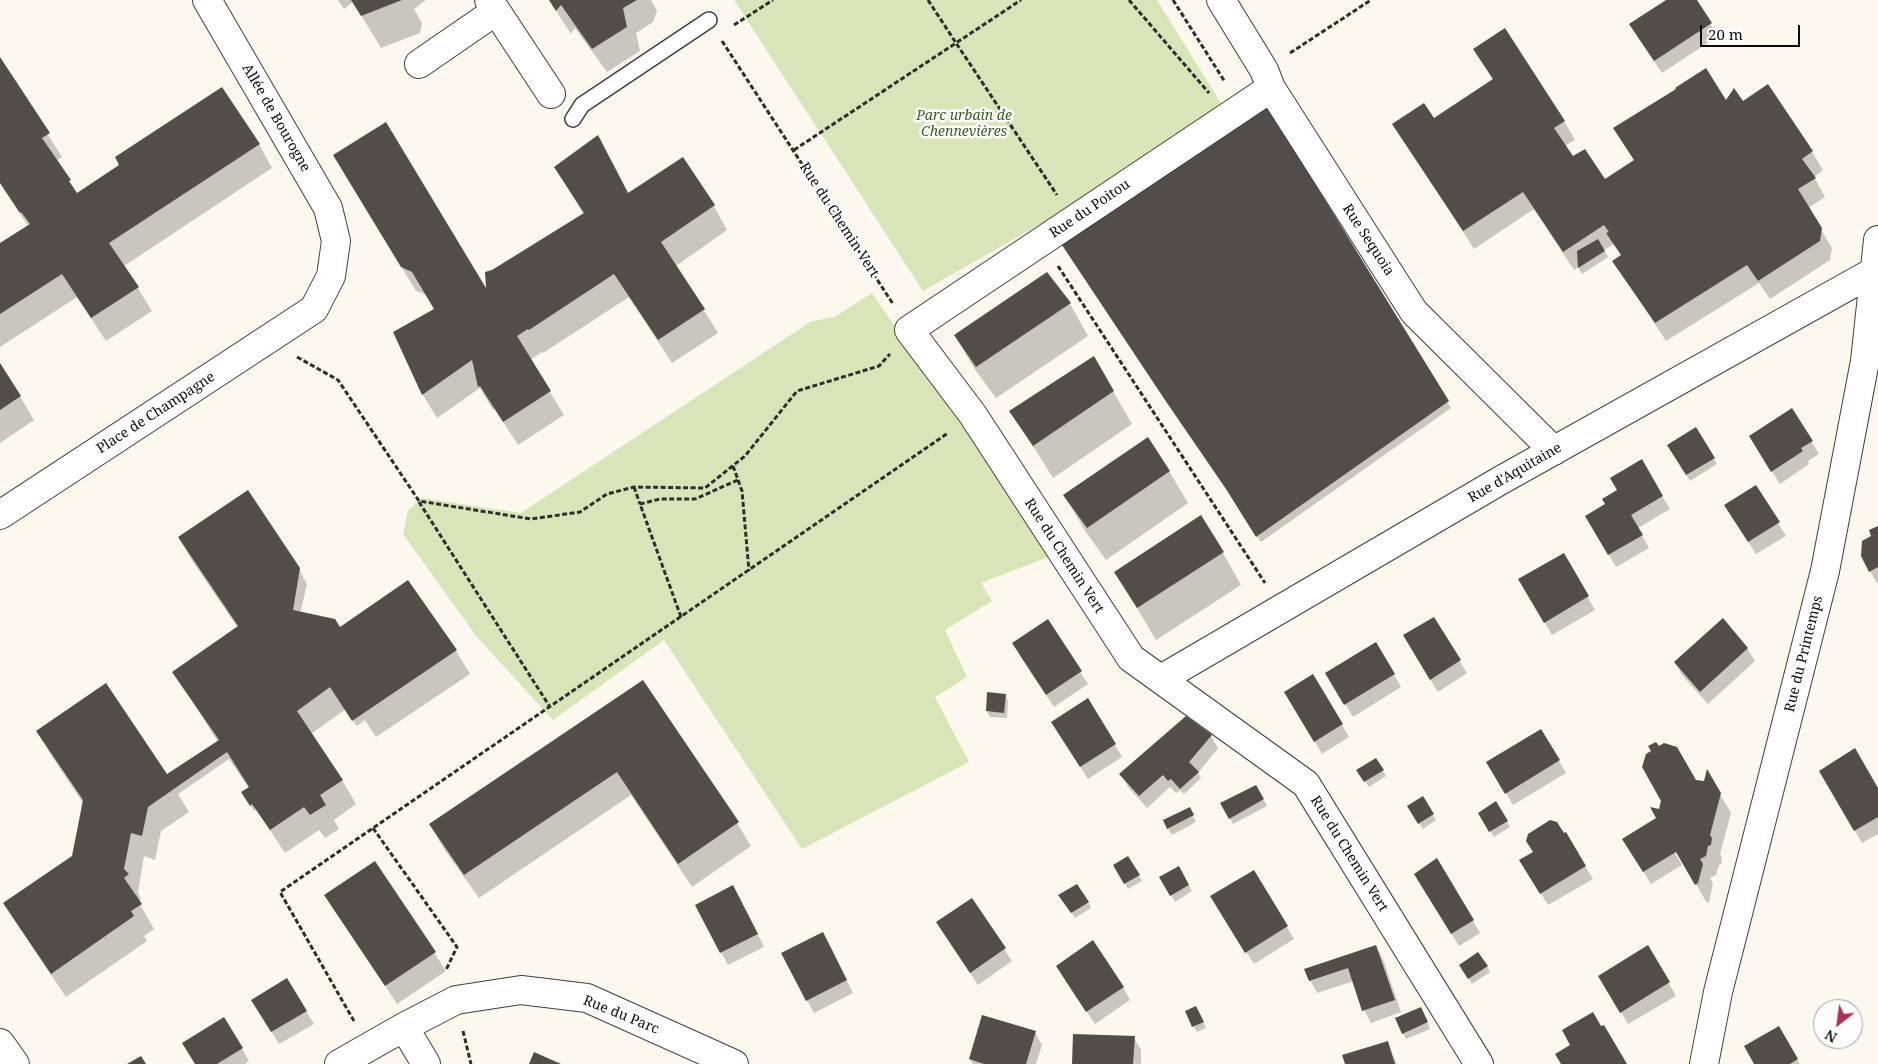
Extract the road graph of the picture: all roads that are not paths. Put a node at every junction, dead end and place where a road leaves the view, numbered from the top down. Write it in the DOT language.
graph roads {
  1 [pos="207,0"];
  2 [pos="1221,0"];
  3 [pos="493,5"];
  4 [pos="708,20"];
  5 [pos="419,64"];
  6 [pos="1267,79"];
  7 [pos="551,94"];
  8 [pos="573,119"];
  9 [pos="1878,240"];
  10 [pos="336,241"];
  11 [pos="1873,272"];
  12 [pos="909,330"];
  13 [pos="1554,451"];
  14 [pos="0,515"];
  15 [pos="1161,679"];
  16 [pos="404,1027"];
  17 [pos="0,1043"];
  18 [pos="15,1064"];
  19 [pos="340,1064"];
  20 [pos="426,1064"];
  21 [pos="734,1064"];
  22 [pos="1479,1064"];
  23 [pos="1704,1064"];
  1 -- 10 [label="street, Allée de Bourogne"];
  2 -- 6 [label="street, Rue Sequoia"];
  3 -- 5 [label="street"];
  3 -- 7 [label="street"];
  4 -- 8 [label="lane"];
  6 -- 12 [label="street, Rue du Poitou"];
  6 -- 13 [label="street, Rue Sequoia"];
  9 -- 11 [label="street, Rue du Printemps"];
  10 -- 14 [label="street, Place de Champagne"];
  11 -- 13 [label="street, Rue d'Aquitaine"];
  11 -- 23 [label="street, Rue du Printemps"];
  12 -- 15 [label="street, Rue du Chemin Vert"];
  13 -- 15 [label="street, Rue d'Aquitaine"];
  15 -- 22 [label="street, Rue du Chemin Vert"];
  16 -- 19 [label="street, Rue du Parc"];
  16 -- 20 [label="street"];
  16 -- 21 [label="street, Rue du Parc"];
  17 -- 18 [label="street"];
}
